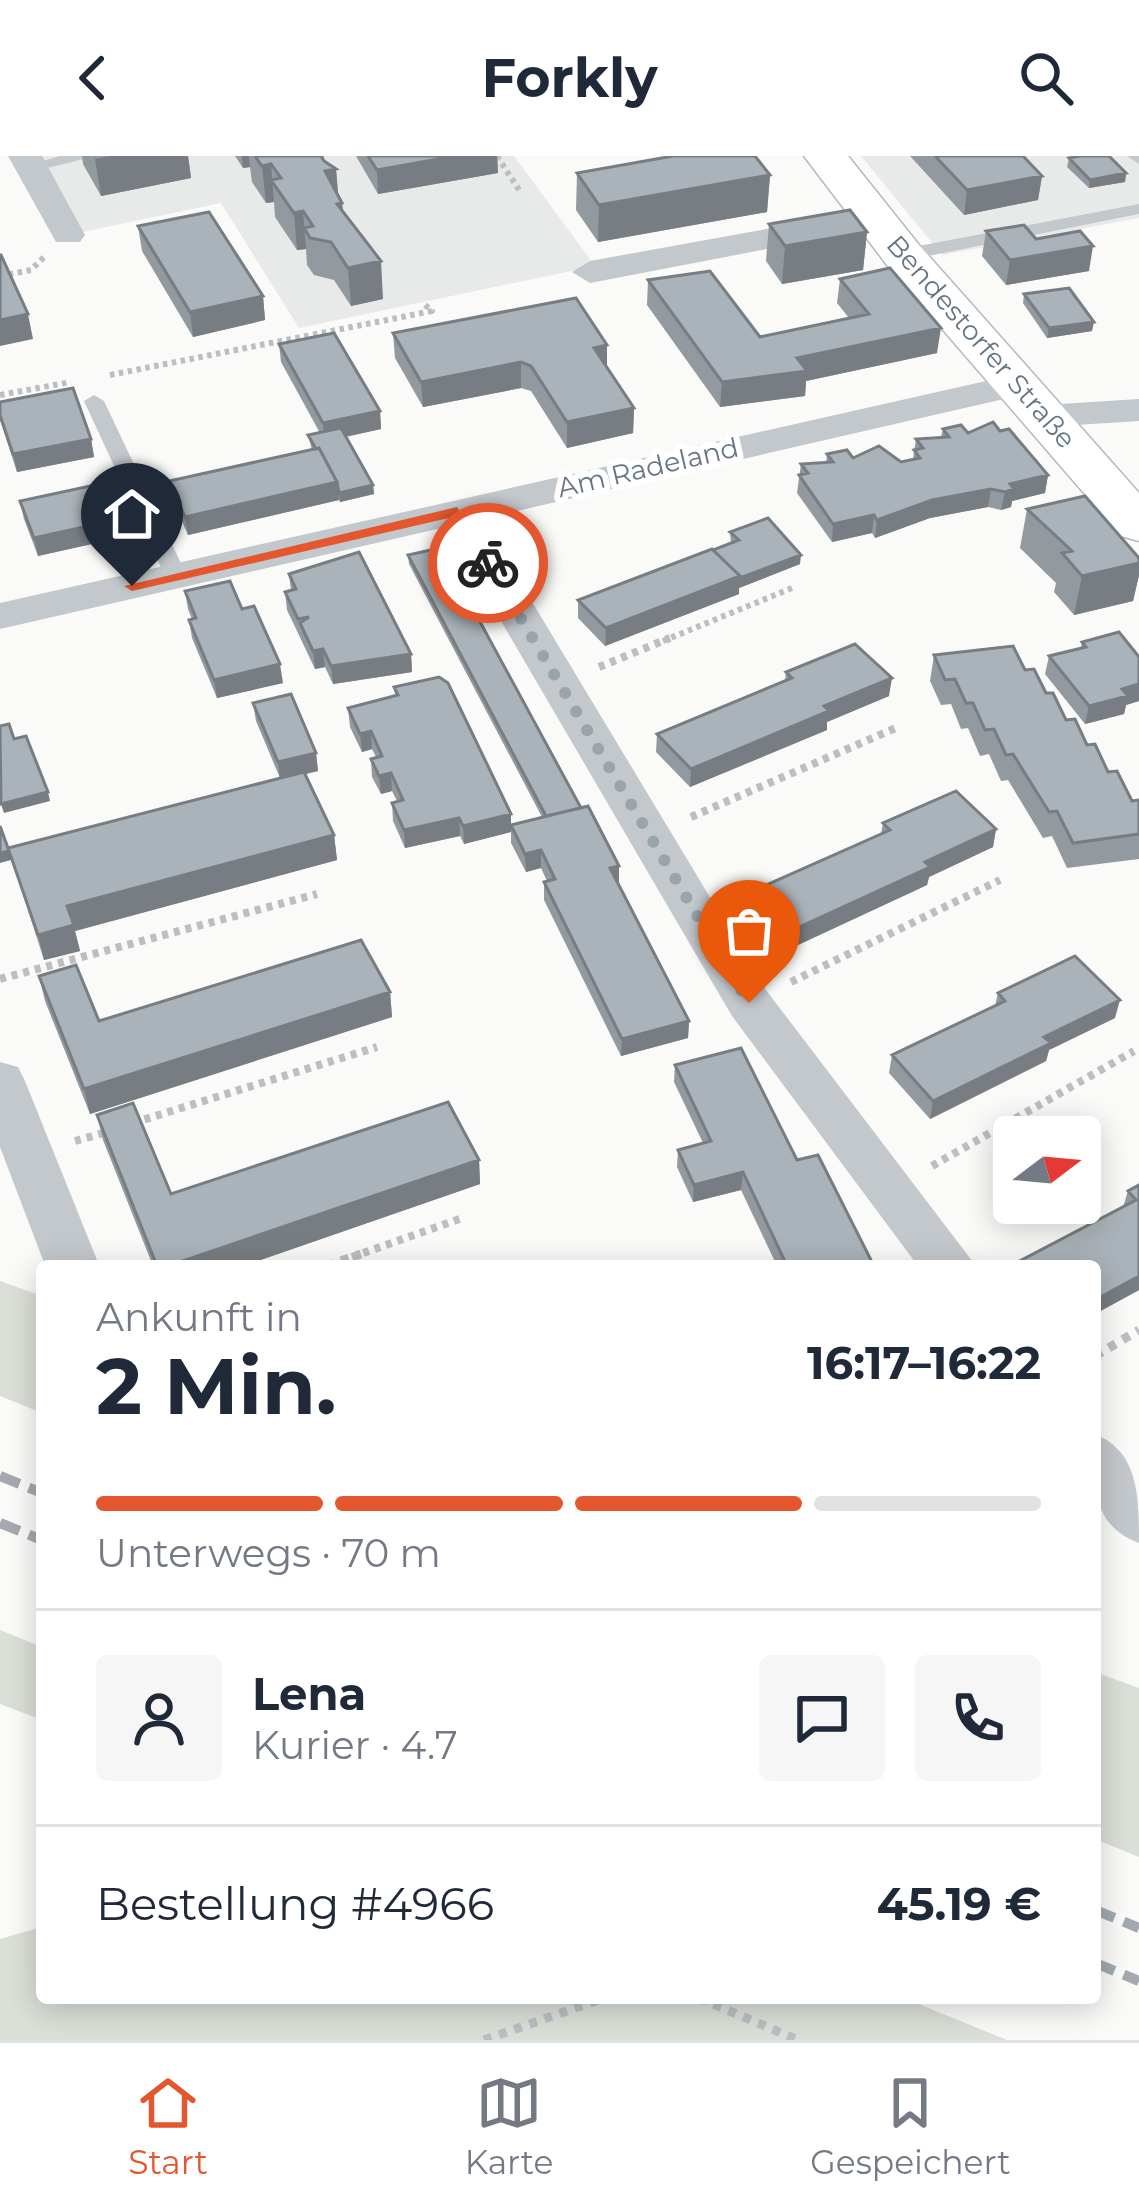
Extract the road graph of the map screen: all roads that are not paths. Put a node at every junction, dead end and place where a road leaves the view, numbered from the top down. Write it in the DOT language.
graph roads {
  1 [pos="87,156"];
  2 [pos="826,156"];
  3 [pos="28,162"];
  4 [pos="1139,209"];
  5 [pos="68,235"];
  6 [pos="889,237"];
  7 [pos="590,272"];
  8 [pos="1030,400"];
  9 [pos="94,401"];
  10 [pos="1139,410"];
  11 [pos="457,511"];
  12 [pos="1139,525"];
  13 [pos="176,576"];
  14 [pos="0,616"];
  15 [pos="0,1081"];
  16 [pos="70,1260"];
  17 [pos="944,1260"];
  18 [pos="1101,1467"];
  19 [pos="1139,1517"];
  1 -- 3 [label="lane"];
  2 -- 6 [label="street, Bendestorfer Straße"];
  3 -- 5 [label="street"];
  4 -- 6 [label="lane"];
  6 -- 7 [label="street"];
  6 -- 8 [label="street, Bendestorfer Straße"];
  8 -- 10 [label="street, Am Radeland"];
  8 -- 11 [label="street, Am Radeland"];
  8 -- 12 [label="street, Bendestorfer Straße"];
  9 -- 13 [label="lane"];
  11 -- 13 [label="street, Am Radeland"];
  11 -- 17 [label="street"];
  13 -- 14 [label="street, Am Radeland"];
  15 -- 16 [label="street"];
  18 -- 19 [label="street"];
}
